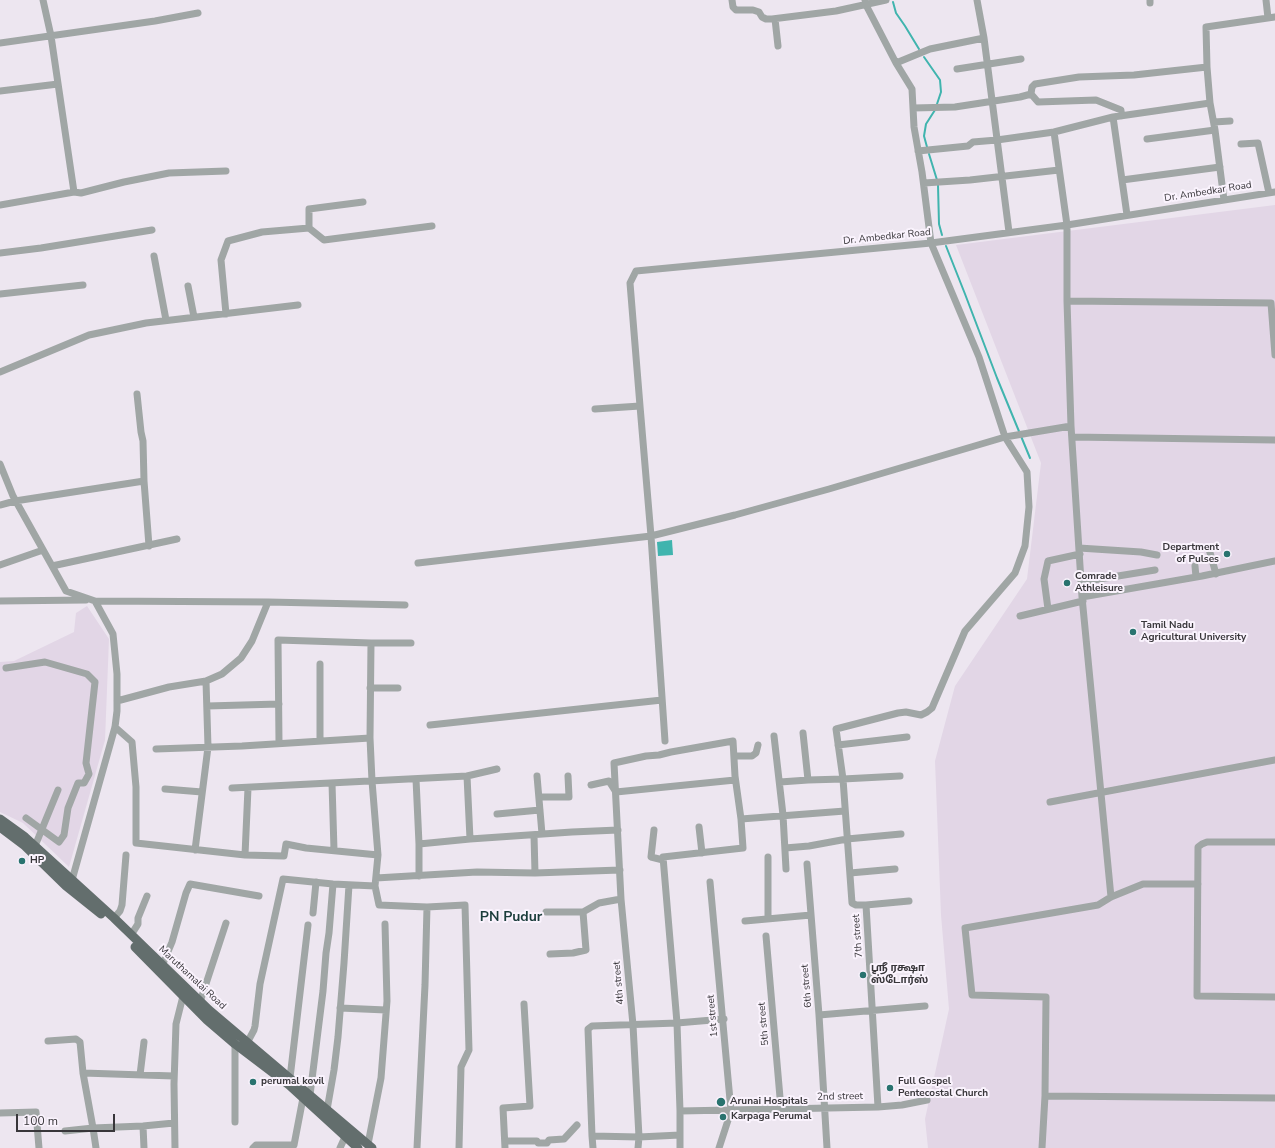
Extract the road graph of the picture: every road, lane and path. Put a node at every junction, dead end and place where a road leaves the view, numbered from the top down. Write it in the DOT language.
graph roads {
  1 [pos="43,0"];
  2 [pos="732,0"];
  3 [pos="886,0"];
  4 [pos="977,0"];
  5 [pos="1266,0"];
  6 [pos="865,3"];
  7 [pos="198,13"];
  8 [pos="1272,18"];
  9 [pos="776,19"];
  10 [pos="51,36"];
  11 [pos="984,38"];
  12 [pos="0,43"];
  13 [pos="778,46"];
  14 [pos="1021,58"];
  15 [pos="896,63"];
  16 [pos="987,64"];
  17 [pos="1207,67"];
  18 [pos="957,69"];
  19 [pos="58,84"];
  20 [pos="0,91"];
  21 [pos="1031,94"];
  22 [pos="992,101"];
  23 [pos="1210,103"];
  24 [pos="913,108"];
  25 [pos="1117,116"];
  26 [pos="1230,121"];
  27 [pos="1214,122"];
  28 [pos="1215,130"];
  29 [pos="1054,132"];
  30 [pos="1147,139"];
  31 [pos="997,140"];
  32 [pos="1241,144"];
  33 [pos="918,151"];
  34 [pos="1220,167"];
  35 [pos="1059,170"];
  36 [pos="226,171"];
  37 [pos="1002,176"];
  38 [pos="1122,180"];
  39 [pos="924,183"];
  40 [pos="74,192"];
  41 [pos="1272,192"];
  42 [pos="1224,200"];
  43 [pos="363,202"];
  44 [pos="0,205"];
  45 [pos="1127,215"];
  46 [pos="1067,225"];
  47 [pos="432,226"];
  48 [pos="309,228"];
  49 [pos="152,230"];
  50 [pos="1010,232"];
  51 [pos="931,242"];
  52 [pos="0,252"];
  53 [pos="154,256"];
  54 [pos="83,285"];
  55 [pos="188,286"];
  56 [pos="0,294"];
  57 [pos="1067,301"];
  58 [pos="298,306"];
  59 [pos="226,314"];
  60 [pos="194,317"];
  61 [pos="166,320"];
  62 [pos="1275,355"];
  63 [pos="0,372"];
  64 [pos="137,394"];
  65 [pos="640,406"];
  66 [pos="595,409"];
  67 [pos="1071,426"];
  68 [pos="1005,437"];
  69 [pos="1072,437"];
  70 [pos="1275,440"];
  71 [pos="0,464"];
  72 [pos="144,481"];
  73 [pos="15,501"];
  74 [pos="0,504"];
  75 [pos="651,536"];
  76 [pos="177,539"];
  77 [pos="149,546"];
  78 [pos="1209,549"];
  79 [pos="43,550"];
  80 [pos="1079,551"];
  81 [pos="1157,556"];
  82 [pos="1275,561"];
  83 [pos="418,563"];
  84 [pos="0,565"];
  85 [pos="52,566"];
  86 [pos="1195,566"];
  87 [pos="1155,570"];
  88 [pos="1216,574"];
  89 [pos="1196,577"];
  90 [pos="1081,582"];
  91 [pos="1083,599"];
  92 [pos="94,600"];
  93 [pos="0,601"];
  94 [pos="268,602"];
  95 [pos="405,605"];
  96 [pos="1048,609"];
  97 [pos="1020,616"];
  98 [pos="371,643"];
  99 [pos="411,643"];
  100 [pos="320,664"];
  101 [pos="6,668"];
  102 [pos="206,681"];
  103 [pos="370,688"];
  104 [pos="398,688"];
  105 [pos="662,700"];
  106 [pos="117,701"];
  107 [pos="279,704"];
  108 [pos="207,706"];
  109 [pos="430,725"];
  110 [pos="115,727"];
  111 [pos="803,733"];
  112 [pos="774,736"];
  113 [pos="907,737"];
  114 [pos="370,738"];
  115 [pos="320,740"];
  116 [pos="665,741"];
  117 [pos="279,743"];
  118 [pos="758,745"];
  119 [pos="838,745"];
  120 [pos="208,747"];
  121 [pos="156,749"];
  122 [pos="734,756"];
  123 [pos="1275,760"];
  124 [pos="497,769"];
  125 [pos="468,776"];
  126 [pos="538,776"];
  127 [pos="568,776"];
  128 [pos="900,776"];
  129 [pos="416,779"];
  130 [pos="736,780"];
  131 [pos="808,780"];
  132 [pos="843,780"];
  133 [pos="372,781"];
  134 [pos="780,782"];
  135 [pos="332,783"];
  136 [pos="591,785"];
  137 [pos="232,788"];
  138 [pos="248,788"];
  139 [pos="165,789"];
  140 [pos="58,790"];
  141 [pos="202,792"];
  142 [pos="616,792"];
  143 [pos="1100,793"];
  144 [pos="539,797"];
  145 [pos="1050,802"];
  146 [pos="540,810"];
  147 [pos="845,811"];
  148 [pos="497,814"];
  149 [pos="784,816"];
  150 [pos="26,818"];
  151 [pos="0,819"];
  152 [pos="741,819"];
  153 [pos="0,827"];
  154 [pos="699,827"];
  155 [pos="42,829"];
  156 [pos="618,830"];
  157 [pos="654,830"];
  158 [pos="542,834"];
  159 [pos="901,834"];
  160 [pos="534,835"];
  161 [pos="470,839"];
  162 [pos="847,839"];
  163 [pos="1275,842"];
  164 [pos="419,844"];
  165 [pos="35,846"];
  166 [pos="785,848"];
  167 [pos="195,850"];
  168 [pos="334,850"];
  169 [pos="702,853"];
  170 [pos="126,855"];
  171 [pos="245,855"];
  172 [pos="378,855"];
  173 [pos="768,857"];
  174 [pos="663,860"];
  175 [pos="807,864"];
  176 [pos="786,869"];
  177 [pos="895,869"];
  178 [pos="620,870"];
  179 [pos="535,872"];
  180 [pos="850,873"];
  181 [pos="419,876"];
  182 [pos="376,878"];
  183 [pos="316,882"];
  184 [pos="710,882"];
  185 [pos="69,883"];
  186 [pos="333,884"];
  187 [pos="1198,884"];
  188 [pos="349,885"];
  189 [pos="375,886"];
  190 [pos="147,896"];
  191 [pos="259,896"];
  192 [pos="1111,897"];
  193 [pos="621,899"];
  194 [pos="909,902"];
  195 [pos="379,905"];
  196 [pos="866,905"];
  197 [pos="427,907"];
  198 [pos="546,912"];
  199 [pos="583,912"];
  200 [pos="313,913"];
  201 [pos="379,913"];
  202 [pos="811,915"];
  203 [pos="114,918"];
  204 [pos="768,919"];
  205 [pos="746,921"];
  206 [pos="226,922"];
  207 [pos="385,924"];
  208 [pos="308,925"];
  209 [pos="131,935"];
  210 [pos="766,936"];
  211 [pos="550,954"];
  212 [pos="162,966"];
  213 [pos="186,993"];
  214 [pos="1275,997"];
  215 [pos="200,1002"];
  216 [pos="524,1004"];
  217 [pos="925,1006"];
  218 [pos="340,1008"];
  219 [pos="386,1010"];
  220 [pos="873,1011"];
  221 [pos="819,1015"];
  222 [pos="724,1019"];
  223 [pos="677,1023"];
  224 [pos="633,1025"];
  225 [pos="48,1041"];
  226 [pos="144,1042"];
  227 [pos="247,1043"];
  228 [pos="235,1044"];
  229 [pos="83,1073"];
  230 [pos="140,1075"];
  231 [pos="174,1076"];
  232 [pos="290,1078"];
  233 [pos="1045,1096"];
  234 [pos="307,1097"];
  235 [pos="1275,1098"];
  236 [pos="927,1100"];
  237 [pos="878,1107"];
  238 [pos="824,1108"];
  239 [pos="327,1110"];
  240 [pos="781,1110"];
  241 [pos="680,1111"];
  242 [pos="731,1111"];
  243 [pos="0,1113"];
  244 [pos="235,1122"];
  245 [pos="174,1123"];
  246 [pos="577,1125"];
  247 [pos="143,1126"];
  248 [pos="93,1128"];
  249 [pos="65,1131"];
  250 [pos="680,1135"];
  251 [pos="592,1136"];
  252 [pos="345,1137"];
  253 [pos="639,1137"];
  254 [pos="505,1145"];
  255 [pos="294,1146"];
  256 [pos="370,1146"];
  257 [pos="39,1148"];
  258 [pos="96,1148"];
  259 [pos="144,1148"];
  260 [pos="175,1148"];
  261 [pos="253,1148"];
  262 [pos="340,1148"];
  263 [pos="358,1148"];
  264 [pos="417,1148"];
  265 [pos="459,1148"];
  266 [pos="593,1148"];
  267 [pos="638,1148"];
  268 [pos="680,1148"];
  269 [pos="719,1148"];
  270 [pos="827,1148"];
  271 [pos="1042,1148"];
  1 -- 10 [label="street"];
  2 -- 9 [label="street"];
  3 -- 6 [label="street"];
  4 -- 11 [label="street"];
  5 -- 8 [label="street"];
  6 -- 9 [label="street"];
  6 -- 15 [label="street"];
  7 -- 10 [label="street"];
  8 -- 17 [label="street"];
  9 -- 13 [label="street"];
  10 -- 12 [label="street"];
  10 -- 19 [label="street"];
  11 -- 15 [label="street"];
  11 -- 16 [label="street"];
  14 -- 16 [label="street"];
  15 -- 24 [label="street"];
  16 -- 18 [label="street"];
  16 -- 22 [label="street"];
  17 -- 21 [label="street"];
  17 -- 23 [label="street"];
  19 -- 20 [label="street"];
  19 -- 40 [label="street"];
  21 -- 22 [label="street"];
  21 -- 25 [label="street"];
  22 -- 24 [label="street"];
  22 -- 31 [label="street"];
  23 -- 25 [label="street"];
  23 -- 27 [label="street"];
  24 -- 33 [label="street"];
  25 -- 29 [label="street"];
  25 -- 38 [label="street"];
  26 -- 27 [label="street"];
  27 -- 28 [label="street"];
  28 -- 30 [label="street"];
  28 -- 34 [label="street"];
  29 -- 31 [label="street"];
  29 -- 35 [label="street"];
  31 -- 33 [label="street"];
  31 -- 37 [label="street"];
  32 -- 41 [label="street"];
  33 -- 39 [label="street"];
  34 -- 38 [label="street"];
  34 -- 42 [label="street"];
  35 -- 37 [label="street"];
  35 -- 46 [label="street"];
  36 -- 40 [label="street"];
  37 -- 39 [label="street"];
  37 -- 50 [label="street"];
  38 -- 45 [label="street"];
  39 -- 51 [label="street"];
  40 -- 44 [label="street"];
  41 -- 42 [label="street, Dr. Ambedkar Road"];
  42 -- 45 [label="street, Dr. Ambedkar Road"];
  43 -- 48 [label="street"];
  45 -- 46 [label="street, Dr. Ambedkar Road"];
  46 -- 50 [label="street, Dr. Ambedkar Road"];
  46 -- 57 [label="street"];
  47 -- 48 [label="street"];
  48 -- 59 [label="street"];
  49 -- 52 [label="street"];
  50 -- 51 [label="street, Dr. Ambedkar Road"];
  51 -- 65 [label="street, Dr. Ambedkar Road"];
  51 -- 68 [label="street"];
  53 -- 61 [label="street"];
  54 -- 56 [label="street"];
  55 -- 60 [label="street"];
  57 -- 62 [label="street"];
  57 -- 67 [label="street"];
  58 -- 59 [label="street"];
  59 -- 60 [label="street"];
  60 -- 61 [label="street"];
  61 -- 63 [label="street"];
  64 -- 72 [label="street"];
  65 -- 66 [label="street"];
  65 -- 75 [label="street"];
  67 -- 68 [label="street"];
  67 -- 69 [label="street"];
  68 -- 75 [label="street"];
  68 -- 119 [label="street, 7th street"];
  69 -- 70 [label="street"];
  69 -- 80 [label="street"];
  71 -- 73 [label="street"];
  72 -- 73 [label="street"];
  72 -- 77 [label="street"];
  73 -- 74 [label="street"];
  73 -- 79 [label="street"];
  75 -- 83 [label="street"];
  75 -- 105 [label="street"];
  76 -- 77 [label="street"];
  77 -- 85 [label="street"];
  78 -- 88 [label="street"];
  79 -- 84 [label="street"];
  79 -- 85 [label="street"];
  80 -- 81 [label="street"];
  80 -- 90 [label="street"];
  80 -- 96 [label="street"];
  82 -- 88 [label="street"];
  85 -- 92 [label="street"];
  86 -- 89 [label="street"];
  87 -- 90 [label="street"];
  88 -- 89 [label="street"];
  89 -- 91 [label="street"];
  90 -- 91 [label="street"];
  91 -- 96 [label="street"];
  91 -- 143 [label="street"];
  92 -- 93 [label="street"];
  92 -- 94 [label="street"];
  92 -- 106 [label="street"];
  94 -- 95 [label="street"];
  94 -- 102 [label="street"];
  96 -- 97 [label="street"];
  98 -- 99 [label="street"];
  98 -- 103 [label="street"];
  98 -- 107 [label="street"];
  100 -- 115 [label="street"];
  101 -- 155 [label="street"];
  102 -- 106 [label="street"];
  102 -- 108 [label="street"];
  103 -- 104 [label="street"];
  103 -- 114 [label="street"];
  105 -- 109 [label="street"];
  105 -- 116 [label="street"];
  106 -- 110 [label="street"];
  107 -- 108 [label="street"];
  107 -- 117 [label="street"];
  108 -- 120 [label="street"];
  110 -- 167 [label="street"];
  110 -- 185 [label="street"];
  111 -- 131 [label="street"];
  112 -- 134 [label="street"];
  113 -- 119 [label="street"];
  114 -- 115 [label="street"];
  114 -- 133 [label="street"];
  115 -- 117 [label="street"];
  117 -- 120 [label="street"];
  118 -- 122 [label="street"];
  119 -- 132 [label="street, 7th street"];
  120 -- 121 [label="street"];
  120 -- 141 [label="street"];
  122 -- 130 [label="street"];
  122 -- 142 [label="street, 4th street"];
  123 -- 143 [label="street"];
  124 -- 125 [label="street"];
  125 -- 129 [label="street"];
  125 -- 161 [label="street"];
  126 -- 144 [label="street"];
  127 -- 144 [label="street"];
  128 -- 132 [label="street"];
  129 -- 133 [label="street"];
  129 -- 164 [label="street"];
  130 -- 142 [label="street"];
  130 -- 152 [label="street"];
  131 -- 132 [label="street"];
  131 -- 134 [label="street"];
  132 -- 147 [label="street, 7th street"];
  133 -- 135 [label="street"];
  133 -- 172 [label="street"];
  134 -- 149 [label="street"];
  135 -- 138 [label="street"];
  135 -- 168 [label="street"];
  136 -- 142 [label="street"];
  137 -- 138 [label="street"];
  138 -- 171 [label="street"];
  139 -- 141 [label="street"];
  140 -- 155 [label="street"];
  141 -- 167 [label="street"];
  142 -- 156 [label="street, 4th street"];
  143 -- 145 [label="street"];
  143 -- 192 [label="street"];
  144 -- 146 [label="street"];
  146 -- 148 [label="street"];
  146 -- 158 [label="street"];
  147 -- 149 [label="street"];
  147 -- 162 [label="street, 7th street"];
  149 -- 152 [label="street"];
  149 -- 166 [label="street"];
  150 -- 155 [label="street"];
  151 -- 165 [label="main road, Maruthamalai Road"];
  152 -- 169 [label="street"];
  153 -- 185 [label="main road, Maruthamalai Road"];
  154 -- 169 [label="street"];
  155 -- 165 [label="street"];
  156 -- 158 [label="street"];
  156 -- 178 [label="street, 4th street"];
  157 -- 174 [label="street"];
  158 -- 160 [label="street"];
  159 -- 162 [label="street"];
  160 -- 161 [label="street"];
  160 -- 179 [label="street"];
  161 -- 164 [label="street"];
  162 -- 166 [label="street"];
  162 -- 180 [label="street, 7th street"];
  163 -- 187 [label="street"];
  164 -- 181 [label="street"];
  165 -- 185 [label="main road, Maruthamalai Road"];
  166 -- 176 [label="street"];
  167 -- 171 [label="street"];
  168 -- 171 [label="street"];
  168 -- 172 [label="street"];
  169 -- 174 [label="street"];
  170 -- 203 [label="street"];
  172 -- 182 [label="street"];
  173 -- 204 [label="street"];
  174 -- 223 [label="street"];
  175 -- 202 [label="street, 6th street"];
  177 -- 180 [label="street"];
  178 -- 179 [label="street"];
  178 -- 193 [label="street, 4th street"];
  179 -- 181 [label="street"];
  180 -- 196 [label="street, 7th street"];
  181 -- 182 [label="street"];
  182 -- 189 [label="street"];
  183 -- 186 [label="street"];
  183 -- 200 [label="street"];
  183 -- 227 [label="street"];
  184 -- 222 [label="street, 1st street"];
  185 -- 203 [label="main road, Maruthamalai Road"];
  185 -- 213 [label="main road, Maruthamalai Road"];
  186 -- 188 [label="street"];
  186 -- 234 [label="street"];
  187 -- 192 [label="street"];
  187 -- 214 [label="street"];
  188 -- 189 [label="street"];
  188 -- 218 [label="street"];
  189 -- 195 [label="street"];
  190 -- 209 [label="street"];
  191 -- 212 [label="street"];
  192 -- 233 [label="street"];
  193 -- 199 [label="street"];
  193 -- 224 [label="street, 4th street"];
  194 -- 196 [label="street"];
  195 -- 197 [label="street"];
  195 -- 201 [label="street"];
  196 -- 220 [label="street, 7th street"];
  197 -- 264 [label="street"];
  197 -- 265 [label="street"];
  198 -- 199 [label="street"];
  199 -- 211 [label="street"];
  202 -- 204 [label="street"];
  202 -- 221 [label="street, 6th street"];
  203 -- 209 [label="main road, Maruthamalai Road"];
  204 -- 205 [label="street"];
  206 -- 215 [label="street"];
  207 -- 219 [label="street"];
  208 -- 232 [label="street"];
  209 -- 212 [label="main road, Maruthamalai Road"];
  210 -- 240 [label="street, 5th street"];
  212 -- 213 [label="main road, Maruthamalai Road"];
  213 -- 215 [label="main road, Maruthamalai Road"];
  213 -- 228 [label="main road, Maruthamalai Road"];
  213 -- 231 [label="street"];
  215 -- 227 [label="main road, Maruthamalai Road"];
  216 -- 254 [label="street"];
  217 -- 220 [label="street"];
  218 -- 219 [label="street"];
  218 -- 239 [label="street"];
  219 -- 256 [label="street"];
  220 -- 221 [label="street"];
  220 -- 237 [label="street, 7th street"];
  221 -- 238 [label="street, 6th street"];
  222 -- 223 [label="street"];
  222 -- 242 [label="street, 1st street"];
  223 -- 224 [label="street"];
  223 -- 241 [label="street"];
  224 -- 251 [label="street"];
  224 -- 253 [label="street, 4th street"];
  225 -- 229 [label="street"];
  226 -- 230 [label="street"];
  227 -- 232 [label="main road, Maruthamalai Road"];
  228 -- 234 [label="main road, Maruthamalai Road"];
  228 -- 244 [label="street"];
  229 -- 230 [label="street"];
  229 -- 248 [label="street"];
  230 -- 231 [label="street"];
  231 -- 245 [label="street"];
  232 -- 234 [label="main road, Maruthamalai Road"];
  233 -- 235 [label="street"];
  233 -- 271 [label="street"];
  234 -- 239 [label="main road, Maruthamalai Road"];
  234 -- 252 [label="main road, Maruthamalai Road"];
  234 -- 255 [label="street"];
  236 -- 237 [label="street, 2nd street"];
  237 -- 238 [label="street, 2nd street"];
  238 -- 240 [label="street, 2nd street"];
  238 -- 270 [label="street, 6th street"];
  239 -- 256 [label="main road, Maruthamalai Road"];
  240 -- 242 [label="street, 2nd street"];
  241 -- 242 [label="street, 2nd street"];
  241 -- 250 [label="street"];
  242 -- 269 [label="street, 1st street"];
  243 -- 257 [label="street"];
  245 -- 247 [label="street"];
  245 -- 260 [label="street"];
  246 -- 254 [label="street"];
  247 -- 248 [label="street"];
  247 -- 259 [label="street"];
  248 -- 249 [label="street"];
  248 -- 258 [label="street"];
  250 -- 253 [label="street"];
  250 -- 268 [label="street"];
  251 -- 253 [label="street"];
  251 -- 266 [label="street"];
  252 -- 262 [label="street"];
  252 -- 263 [label="main road, Maruthamalai Road"];
  253 -- 267 [label="street, 4th street"];
  255 -- 261 [label="street"];
}
